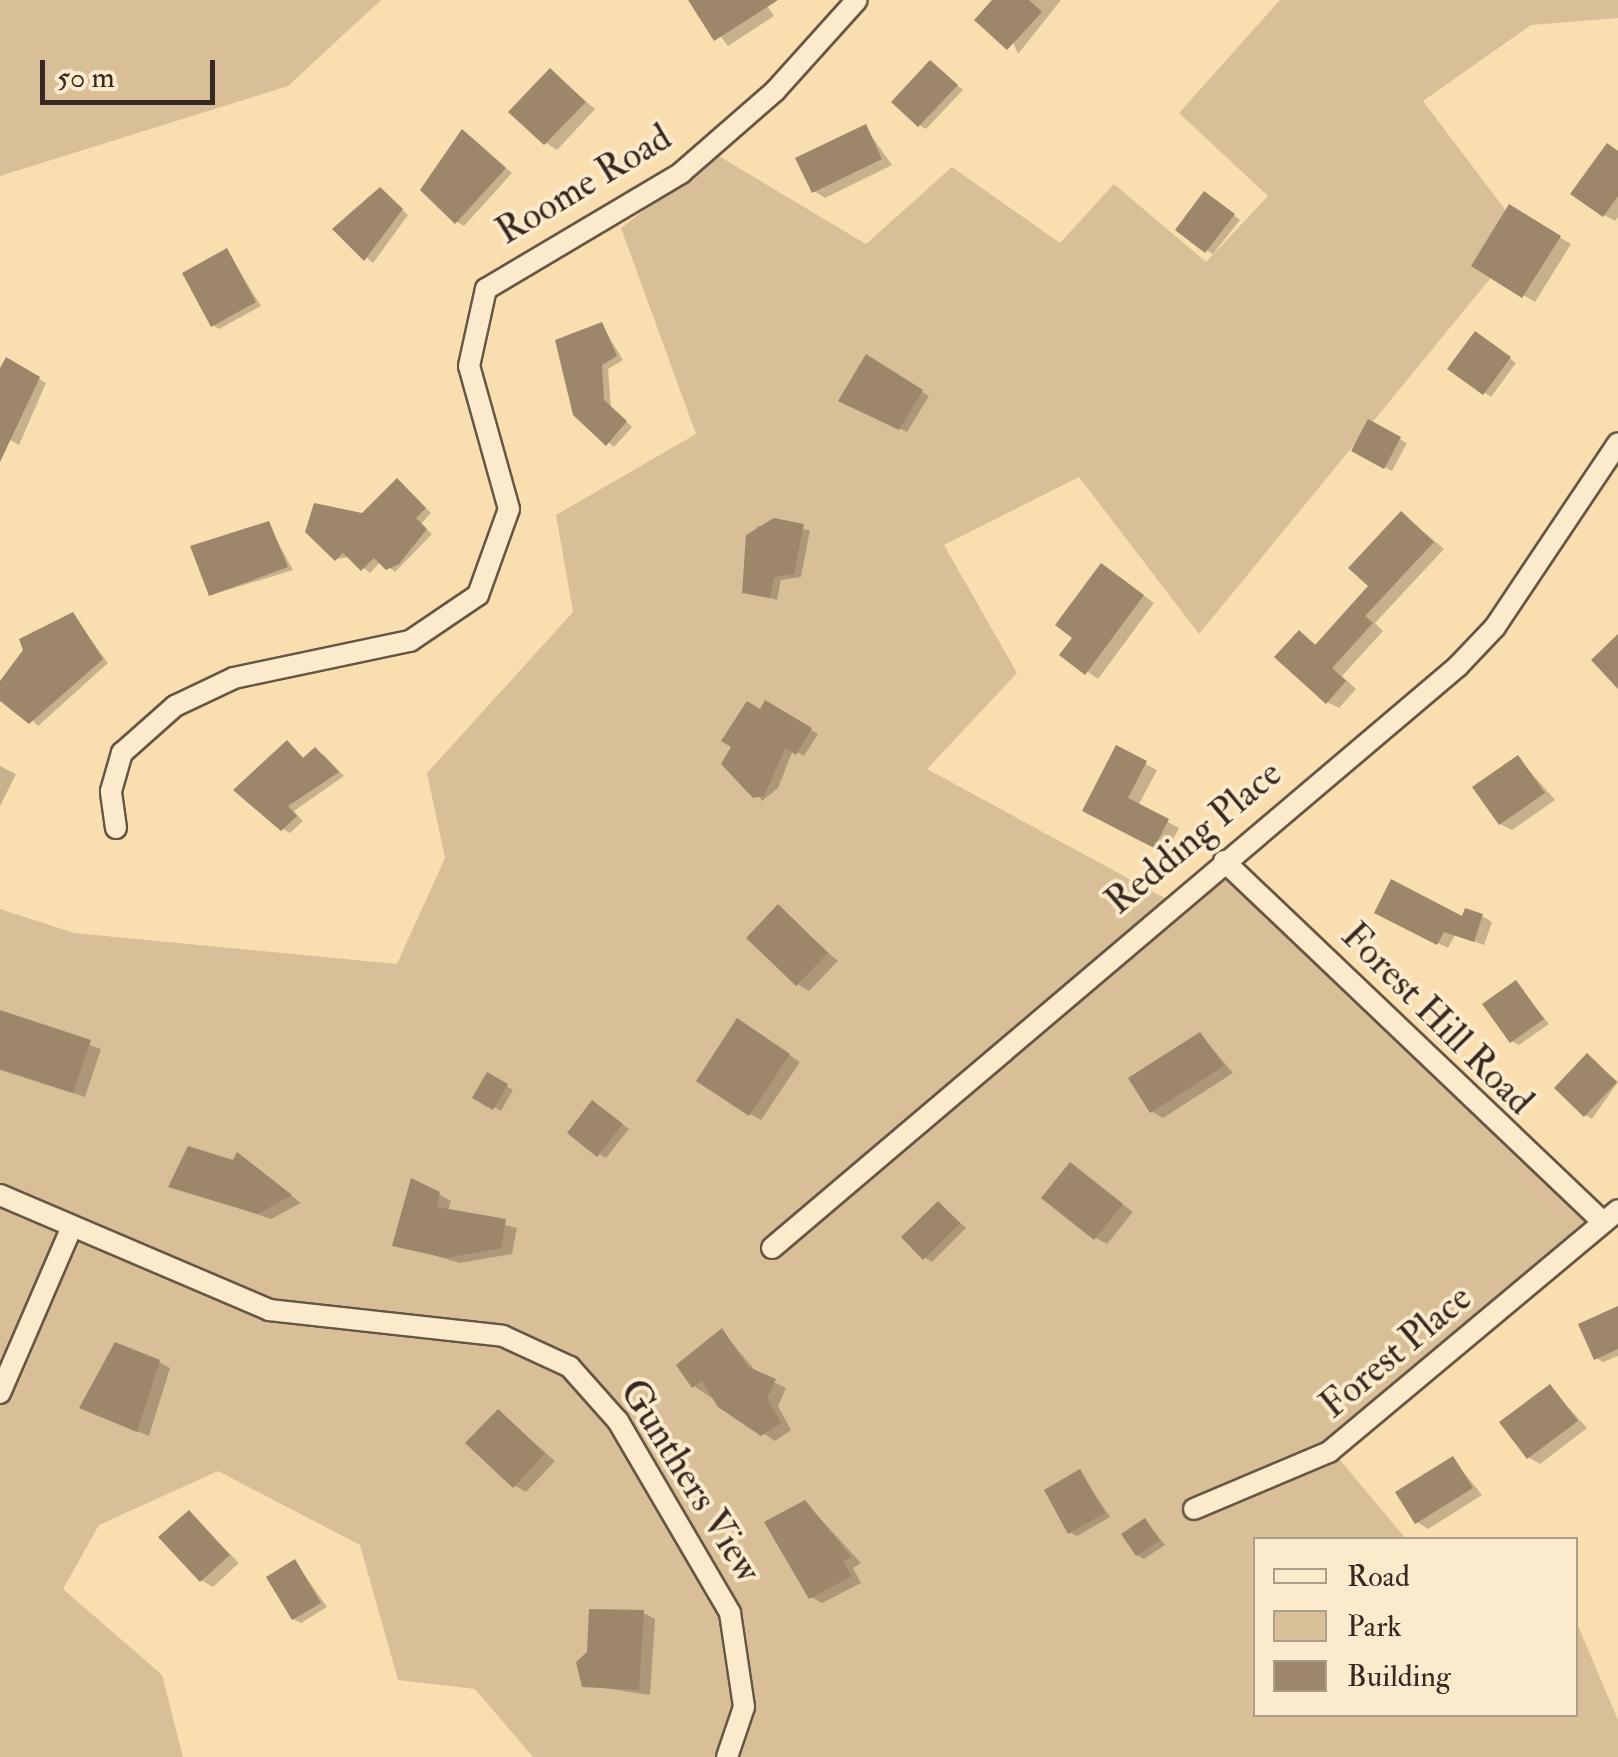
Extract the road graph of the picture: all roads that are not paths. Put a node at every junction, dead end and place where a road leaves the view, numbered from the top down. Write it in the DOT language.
graph roads {
  1 [pos="858,0"];
  2 [pos="1618,443"];
  3 [pos="116,828"];
  4 [pos="1224,861"];
  5 [pos="0,1195"];
  6 [pos="1610,1216"];
  7 [pos="72,1227"];
  8 [pos="772,1248"];
  9 [pos="0,1393"];
  10 [pos="1194,1509"];
  11 [pos="727,1757"];
  1 -- 3 [label="street, Roome Road"];
  2 -- 4 [label="street, Redding Place"];
  4 -- 6 [label="street, Forest Hill Road"];
  4 -- 8 [label="street, Redding Place"];
  5 -- 7 [label="street, Gunthers View"];
  6 -- 10 [label="street, Forest Place"];
  7 -- 9 [label="street"];
  7 -- 11 [label="street, Gunthers View"];
}
